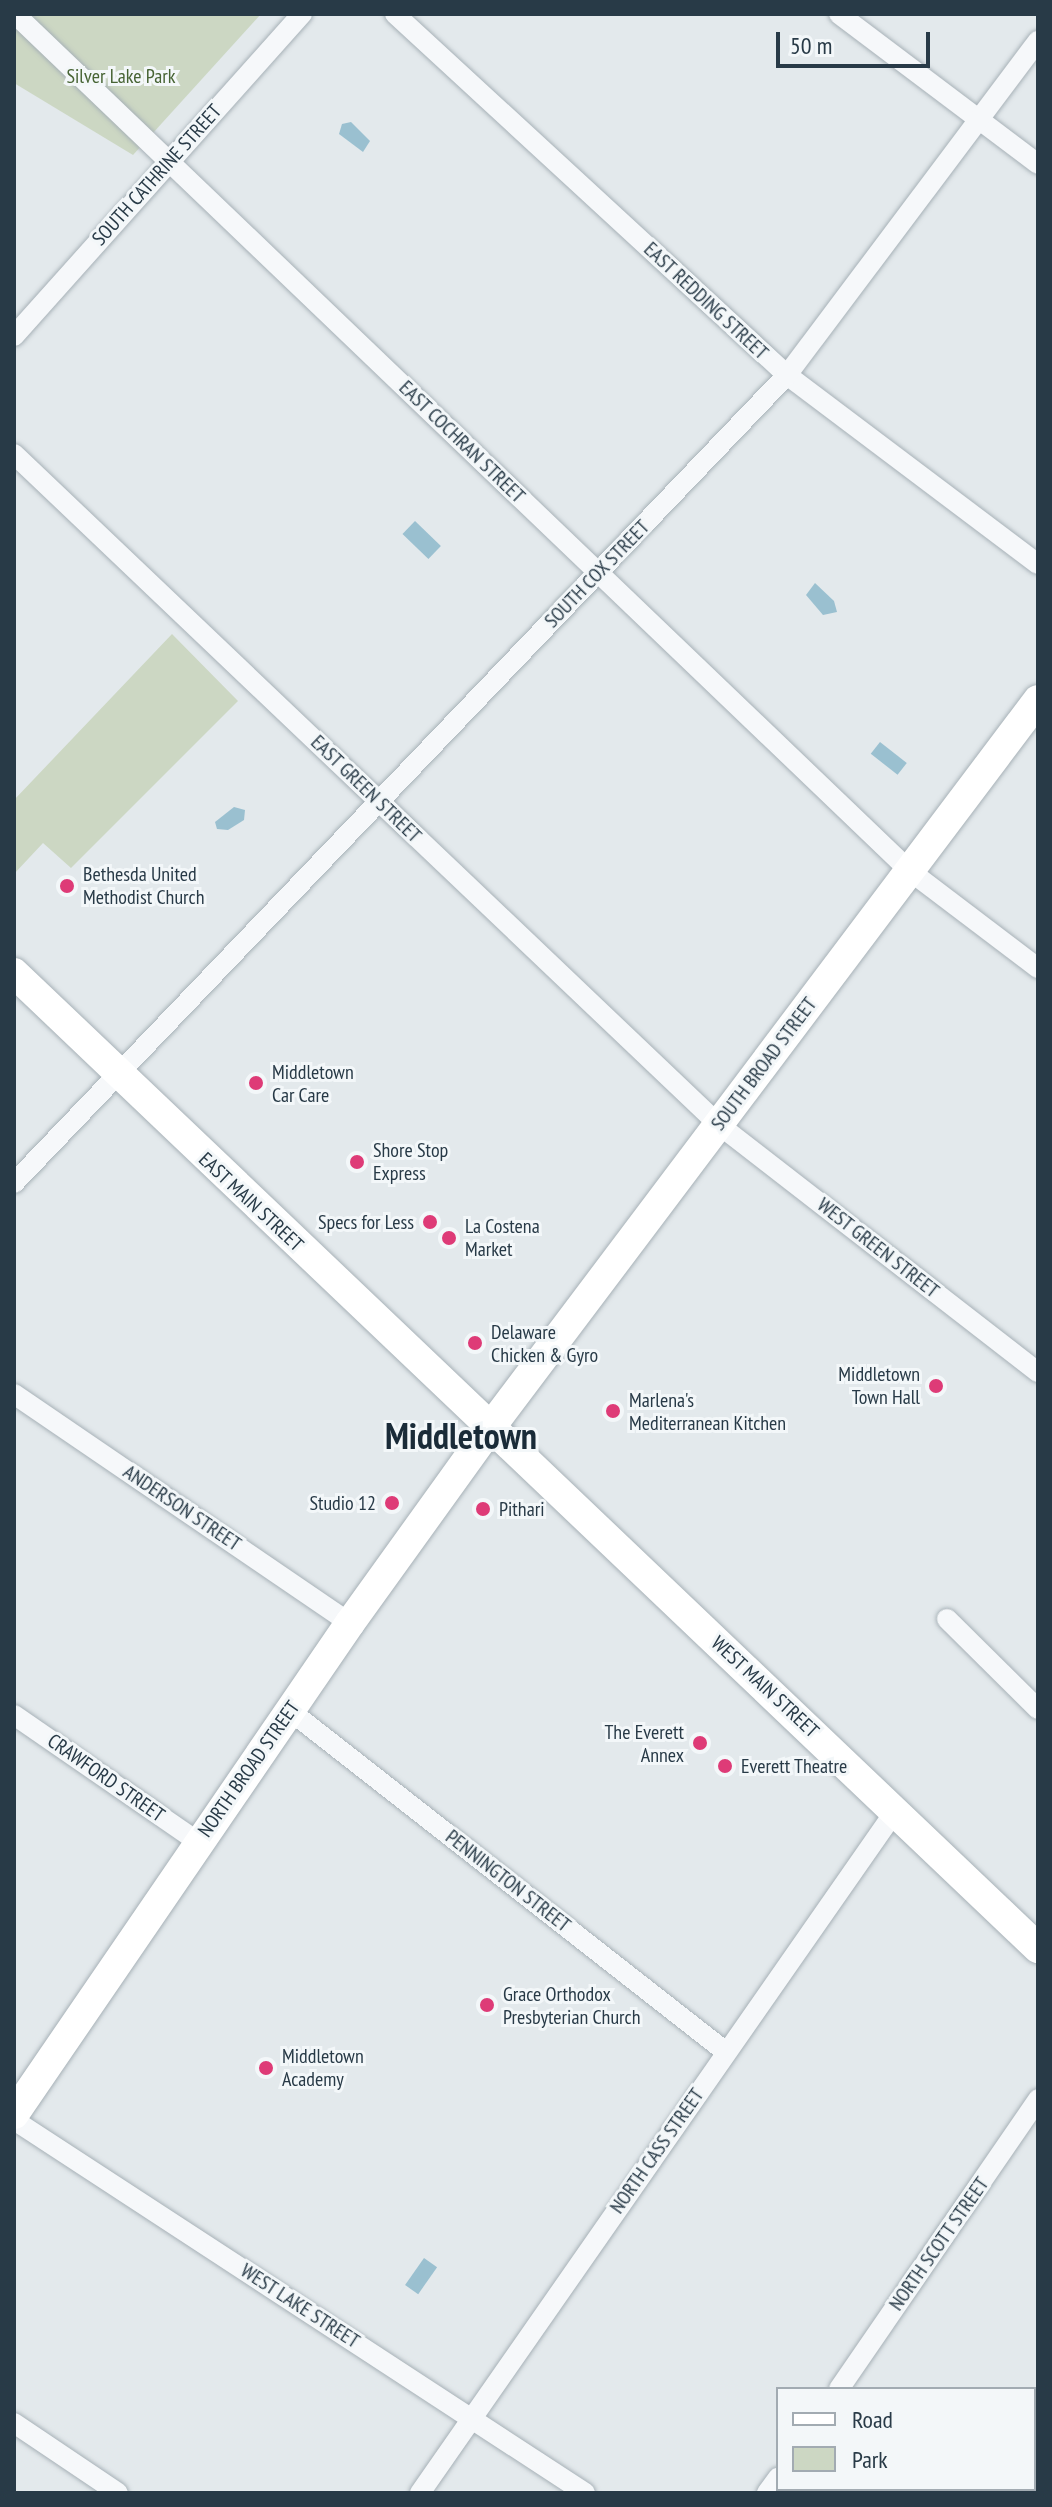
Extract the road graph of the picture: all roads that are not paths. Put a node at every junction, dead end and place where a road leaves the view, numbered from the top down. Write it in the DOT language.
graph roads {
  1 [pos="15,14"];
  2 [pos="302,14"];
  3 [pos="395,14"];
  4 [pos="839,14"];
  5 [pos="1038,41"];
  6 [pos="979,120"];
  7 [pos="169,161"];
  8 [pos="1038,164"];
  9 [pos="14,336"];
  10 [pos="787,375"];
  11 [pos="14,454"];
  12 [pos="1038,564"];
  13 [pos="598,573"];
  14 [pos="1038,700"];
  15 [pos="380,801"];
  16 [pos="910,871"];
  17 [pos="1038,968"];
  18 [pos="14,973"];
  19 [pos="116,1074"];
  20 [pos="718,1124"];
  21 [pos="14,1183"];
  22 [pos="1038,1372"];
  23 [pos="14,1394"];
  24 [pos="490,1428"];
  25 [pos="947,1619"];
  26 [pos="350,1623"];
  27 [pos="1038,1709"];
  28 [pos="289,1710"];
  29 [pos="14,1715"];
  30 [pos="896,1810"];
  31 [pos="198,1842"];
  32 [pos="1038,1948"];
  33 [pos="726,2052"];
  34 [pos="1038,2099"];
  35 [pos="14,2117"];
  36 [pos="840,2387"];
  37 [pos="471,2417"];
  38 [pos="14,2423"];
  39 [pos="118,2493"];
  40 [pos="420,2493"];
  41 [pos="585,2493"];
  1 -- 7 [label="street, EAST COCHRAN STREET"];
  2 -- 7 [label="street, SOUTH CATHRINE STREET"];
  3 -- 10 [label="street, EAST REDDING STREET"];
  4 -- 6 [label="street"];
  5 -- 6 [label="street, SOUTH COX STREET"];
  6 -- 8 [label="street"];
  6 -- 10 [label="street, SOUTH COX STREET"];
  7 -- 9 [label="street, SOUTH CATHRINE STREET"];
  7 -- 13 [label="street, EAST COCHRAN STREET"];
  10 -- 12 [label="street, EAST REDDING STREET"];
  10 -- 13 [label="street, SOUTH COX STREET"];
  11 -- 15 [label="street, EAST GREEN STREET"];
  13 -- 15 [label="street, SOUTH COX STREET"];
  13 -- 16 [label="street, EAST COCHRAN STREET"];
  14 -- 16 [label="main road, SOUTH BROAD STREET"];
  15 -- 19 [label="street, SOUTH COX STREET"];
  15 -- 20 [label="street, EAST GREEN STREET"];
  16 -- 17 [label="street, EAST COCHRAN STREET"];
  16 -- 20 [label="main road, SOUTH BROAD STREET"];
  18 -- 19 [label="main road, EAST MAIN STREET"];
  19 -- 21 [label="street, SOUTH COX STREET"];
  19 -- 24 [label="main road, EAST MAIN STREET"];
  20 -- 22 [label="street, WEST GREEN STREET"];
  20 -- 24 [label="main road, SOUTH BROAD STREET"];
  23 -- 26 [label="street, ANDERSON STREET"];
  24 -- 26 [label="main road, NORTH BROAD STREET"];
  24 -- 30 [label="main road, WEST MAIN STREET"];
  25 -- 27 [label="street"];
  26 -- 28 [label="main road, NORTH BROAD STREET"];
  28 -- 31 [label="main road, NORTH BROAD STREET"];
  28 -- 33 [label="street, PENNINGTON STREET"];
  29 -- 31 [label="street, CRAWFORD STREET"];
  30 -- 32 [label="main road, WEST MAIN STREET"];
  30 -- 33 [label="street, NORTH CASS STREET"];
  31 -- 35 [label="main road, NORTH BROAD STREET"];
  33 -- 37 [label="street, NORTH CASS STREET"];
  34 -- 36 [label="street, NORTH SCOTT STREET"];
  35 -- 37 [label="street, WEST LAKE STREET"];
  37 -- 40 [label="street, NORTH CASS STREET"];
  37 -- 41 [label="street, WEST LAKE STREET"];
  38 -- 39 [label="street"];
}
